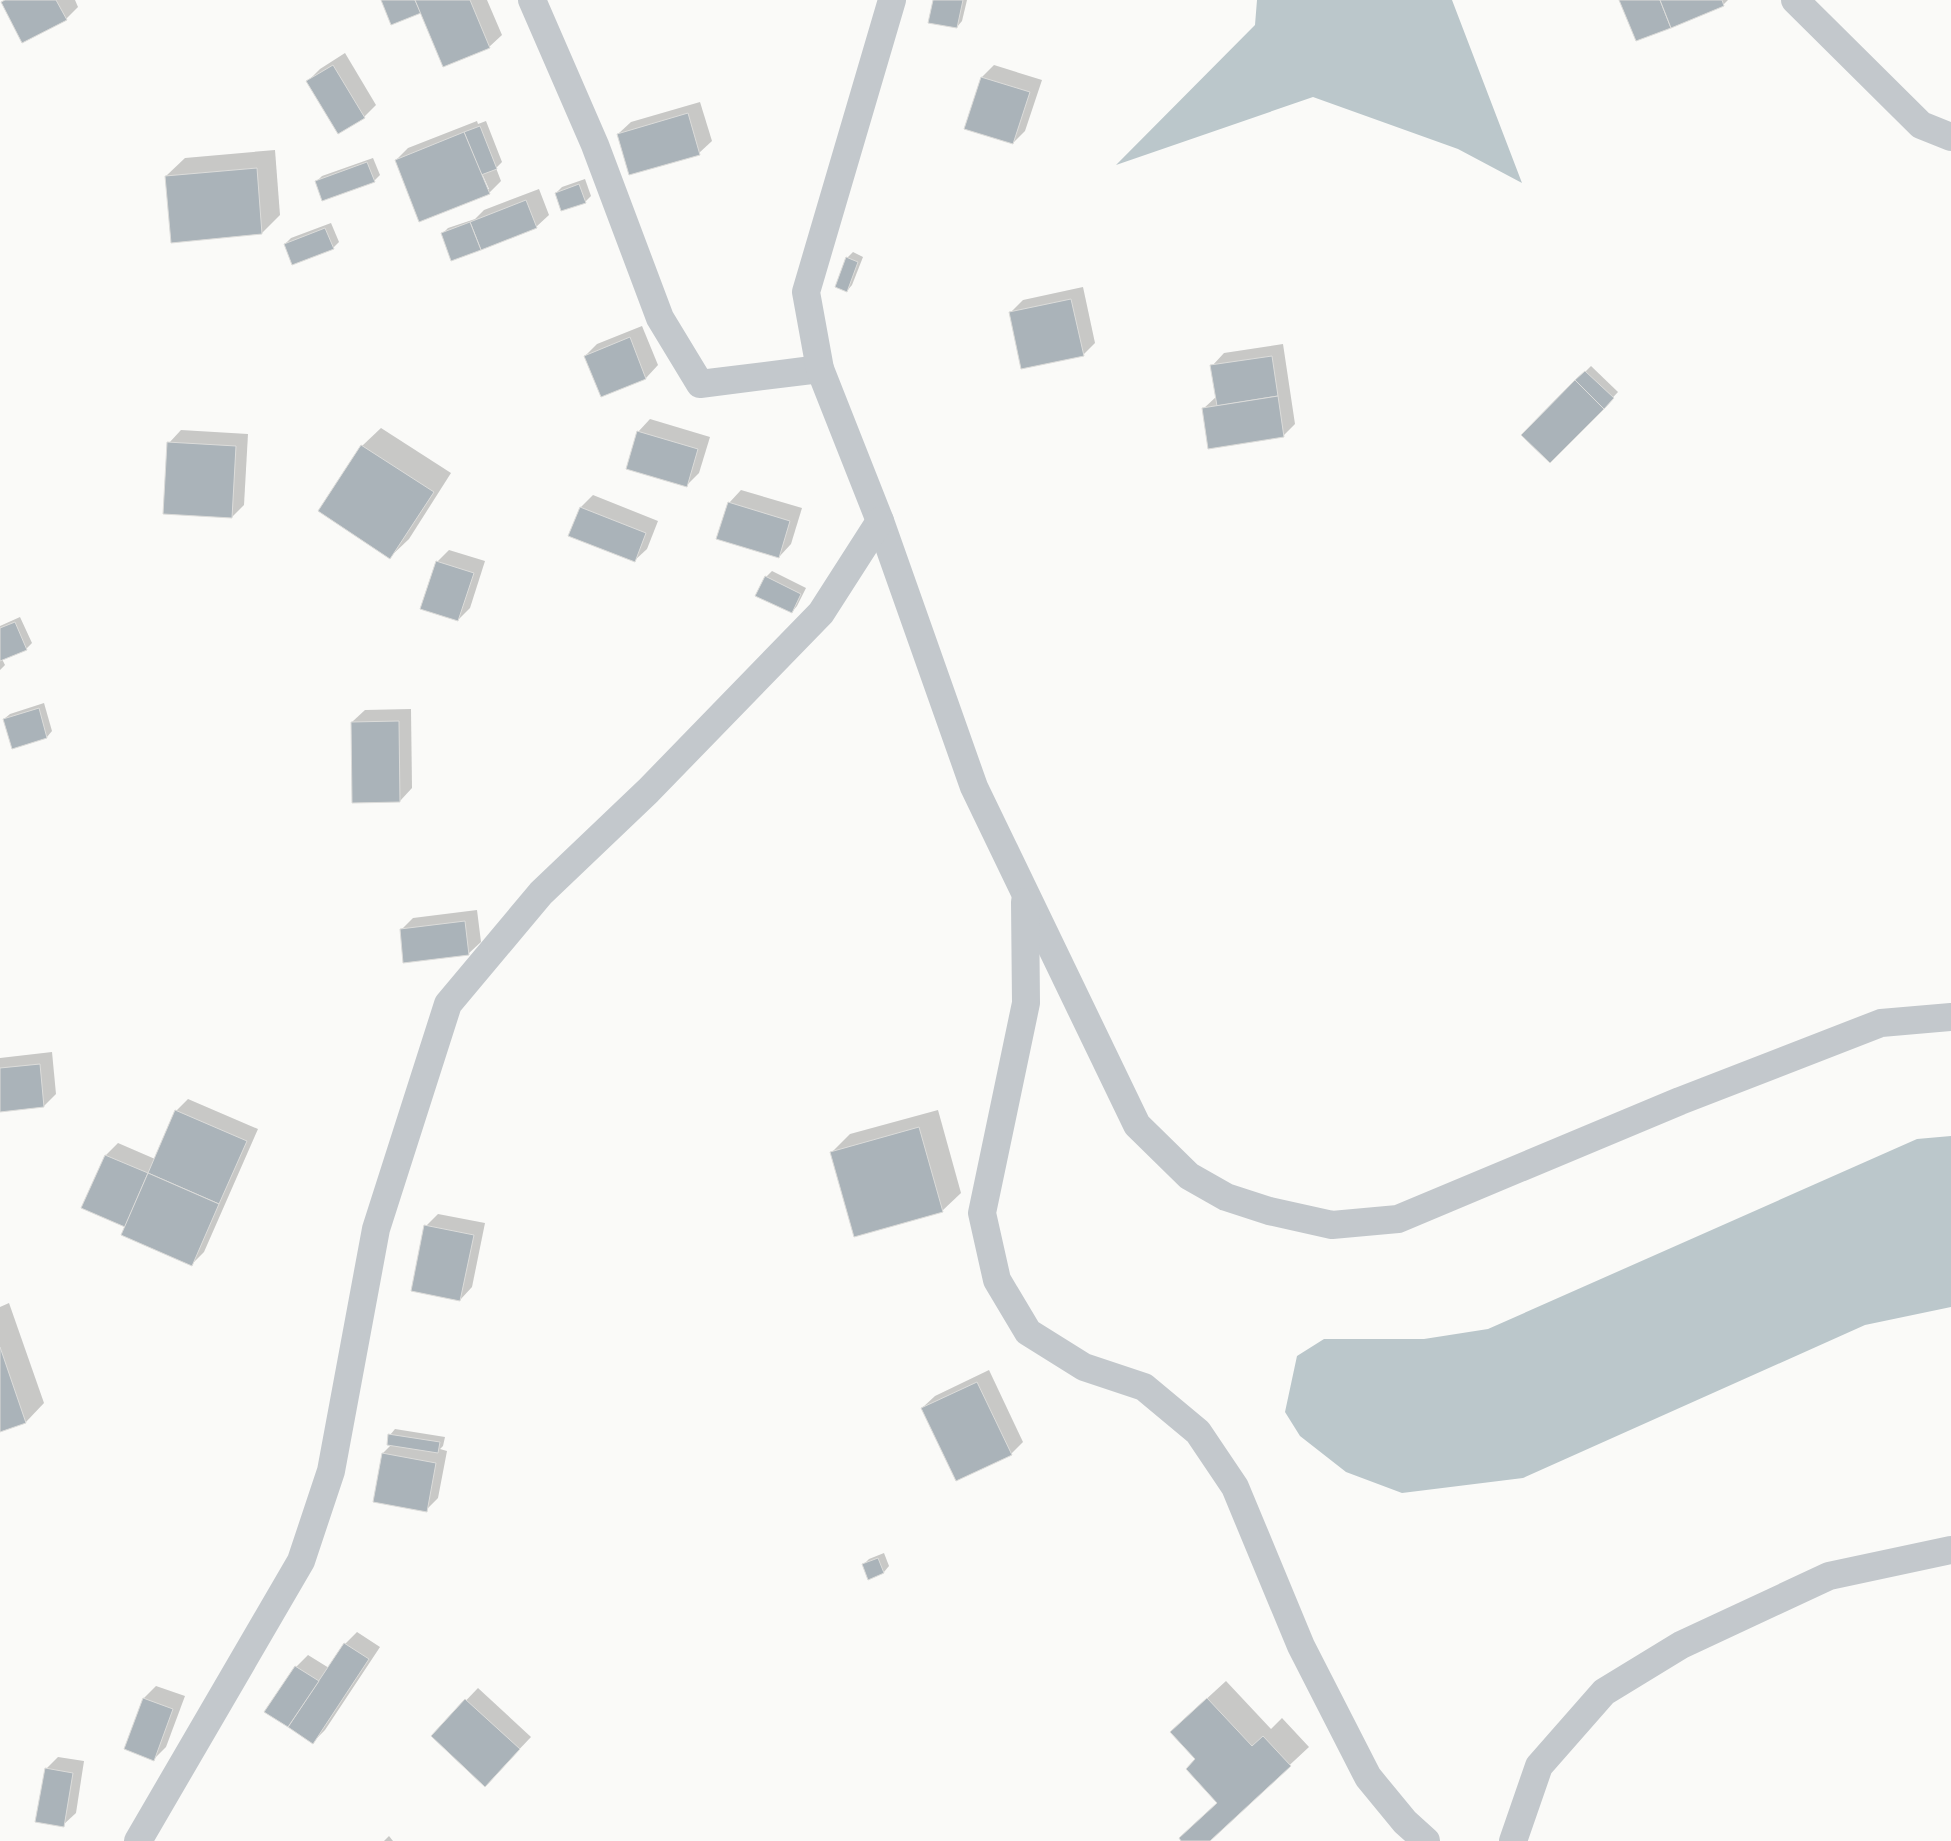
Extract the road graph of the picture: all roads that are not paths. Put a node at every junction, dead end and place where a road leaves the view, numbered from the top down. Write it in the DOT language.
graph roads {
  1 [pos="532,0"];
  2 [pos="892,0"];
  3 [pos="1795,0"];
  4 [pos="1951,137"];
  5 [pos="820,369"];
  6 [pos="880,521"];
  7 [pos="1025,894"];
  8 [pos="1951,1017"];
  9 [pos="1951,1550"];
  10 [pos="138,1841"];
  11 [pos="1426,1841"];
  12 [pos="1513,1841"];
  1 -- 5 [label="street"];
  2 -- 5 [label="street"];
  3 -- 4 [label="street"];
  5 -- 6 [label="street"];
  6 -- 7 [label="street"];
  6 -- 10 [label="street"];
  7 -- 8 [label="street"];
  7 -- 11 [label="street"];
  9 -- 12 [label="street"];
}
